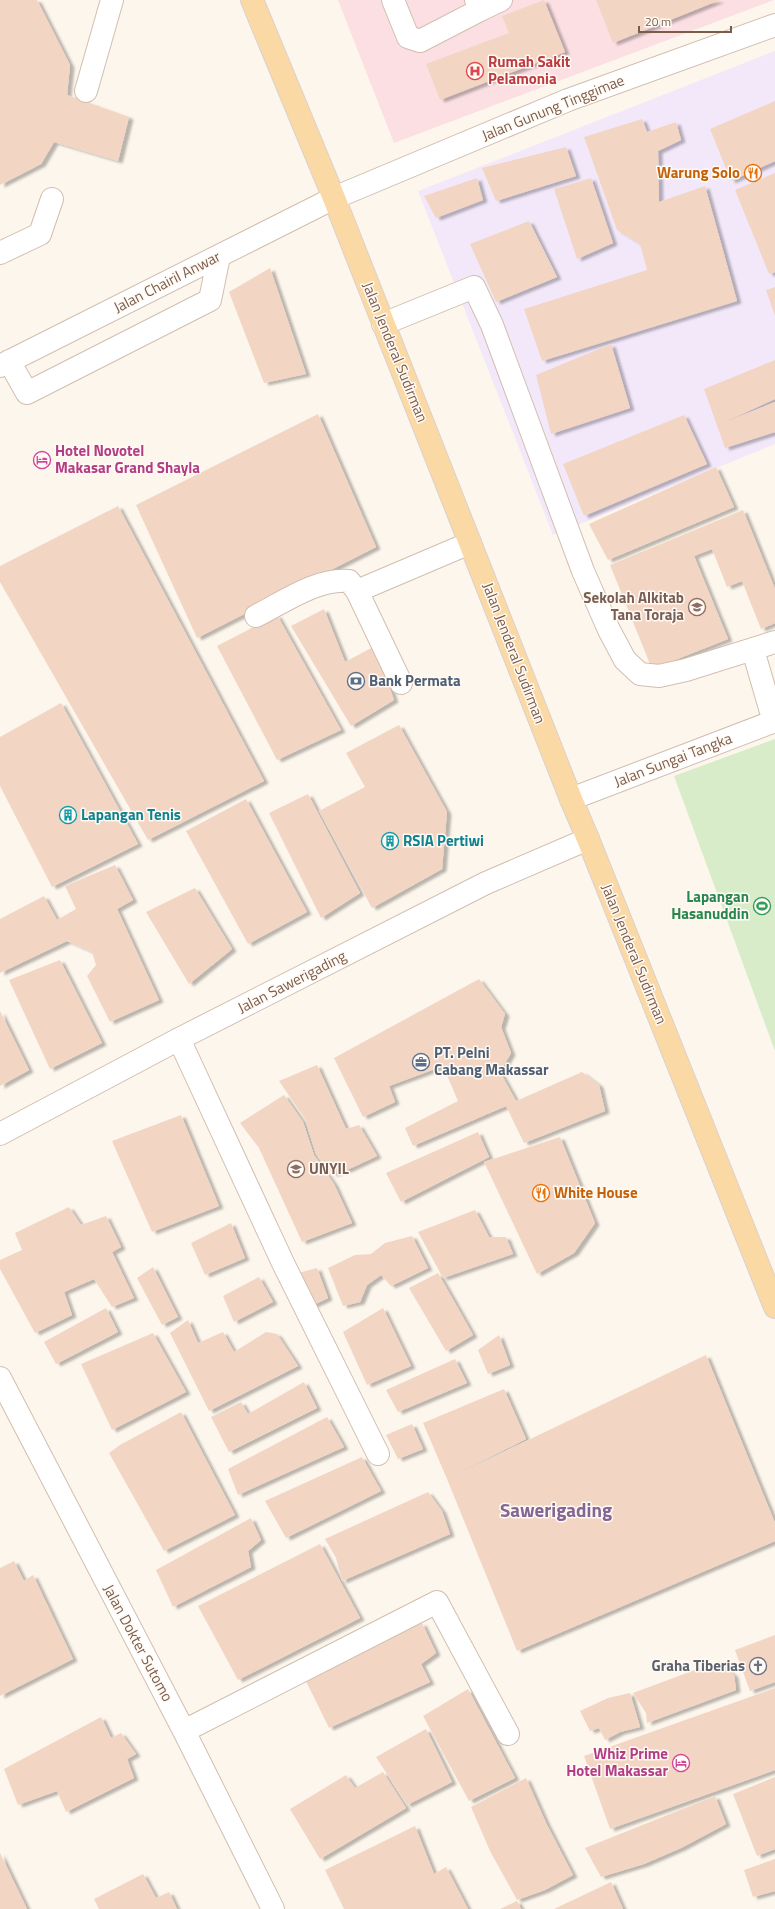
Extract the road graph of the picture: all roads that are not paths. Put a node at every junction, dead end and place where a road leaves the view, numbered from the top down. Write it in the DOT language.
graph roads {
  1 [pos="112,0"];
  2 [pos="252,0"];
  3 [pos="393,0"];
  4 [pos="501,0"];
  5 [pos="478,5"];
  6 [pos="775,25"];
  7 [pos="86,91"];
  8 [pos="334,198"];
  9 [pos="52,199"];
  10 [pos="0,253"];
  11 [pos="219,256"];
  12 [pos="383,324"];
  13 [pos="4,363"];
  14 [pos="470,543"];
  15 [pos="357,592"];
  16 [pos="256,616"];
  17 [pos="775,642"];
  18 [pos="753,650"];
  19 [pos="401,684"];
  20 [pos="775,722"];
  21 [pos="571,799"];
  22 [pos="588,839"];
  23 [pos="179,1039"];
  24 [pos="0,1134"];
  25 [pos="775,1307"];
  26 [pos="0,1378"];
  27 [pos="378,1454"];
  28 [pos="184,1731"];
  29 [pos="508,1734"];
  30 [pos="274,1909"];
  1 -- 7 [label="street"];
  2 -- 8 [label="main road, Jalan Jenderal Sudirman"];
  3 -- 5 [label="street"];
  4 -- 5 [label="street"];
  6 -- 8 [label="street, Jalan Gunung Tinggimae"];
  8 -- 11 [label="street, Jalan Chairil Anwar"];
  8 -- 12 [label="main road, Jalan Jenderal Sudirman"];
  9 -- 10 [label="street"];
  11 -- 13 [label="street, Jalan Chairil Anwar"];
  11 -- 13 [label="street"];
  12 -- 14 [label="main road, Jalan Jenderal Sudirman"];
  12 -- 18 [label="street"];
  14 -- 15 [label="street"];
  14 -- 21 [label="main road, Jalan Jenderal Sudirman"];
  15 -- 16 [label="street"];
  15 -- 19 [label="street"];
  17 -- 18 [label="street"];
  18 -- 20 [label="street"];
  20 -- 21 [label="street, Jalan Sungai Tangka"];
  21 -- 22 [label="main road, Jalan Jenderal Sudirman"];
  22 -- 23 [label="street, Jalan Sawerigading"];
  22 -- 25 [label="main road, Jalan Jenderal Sudirman"];
  23 -- 24 [label="street, Jalan Sawerigading"];
  23 -- 27 [label="street"];
  26 -- 28 [label="street, Jalan Dokter Sutomo"];
  28 -- 29 [label="street"];
  28 -- 30 [label="street, Jalan Dokter Sutomo"];
}
